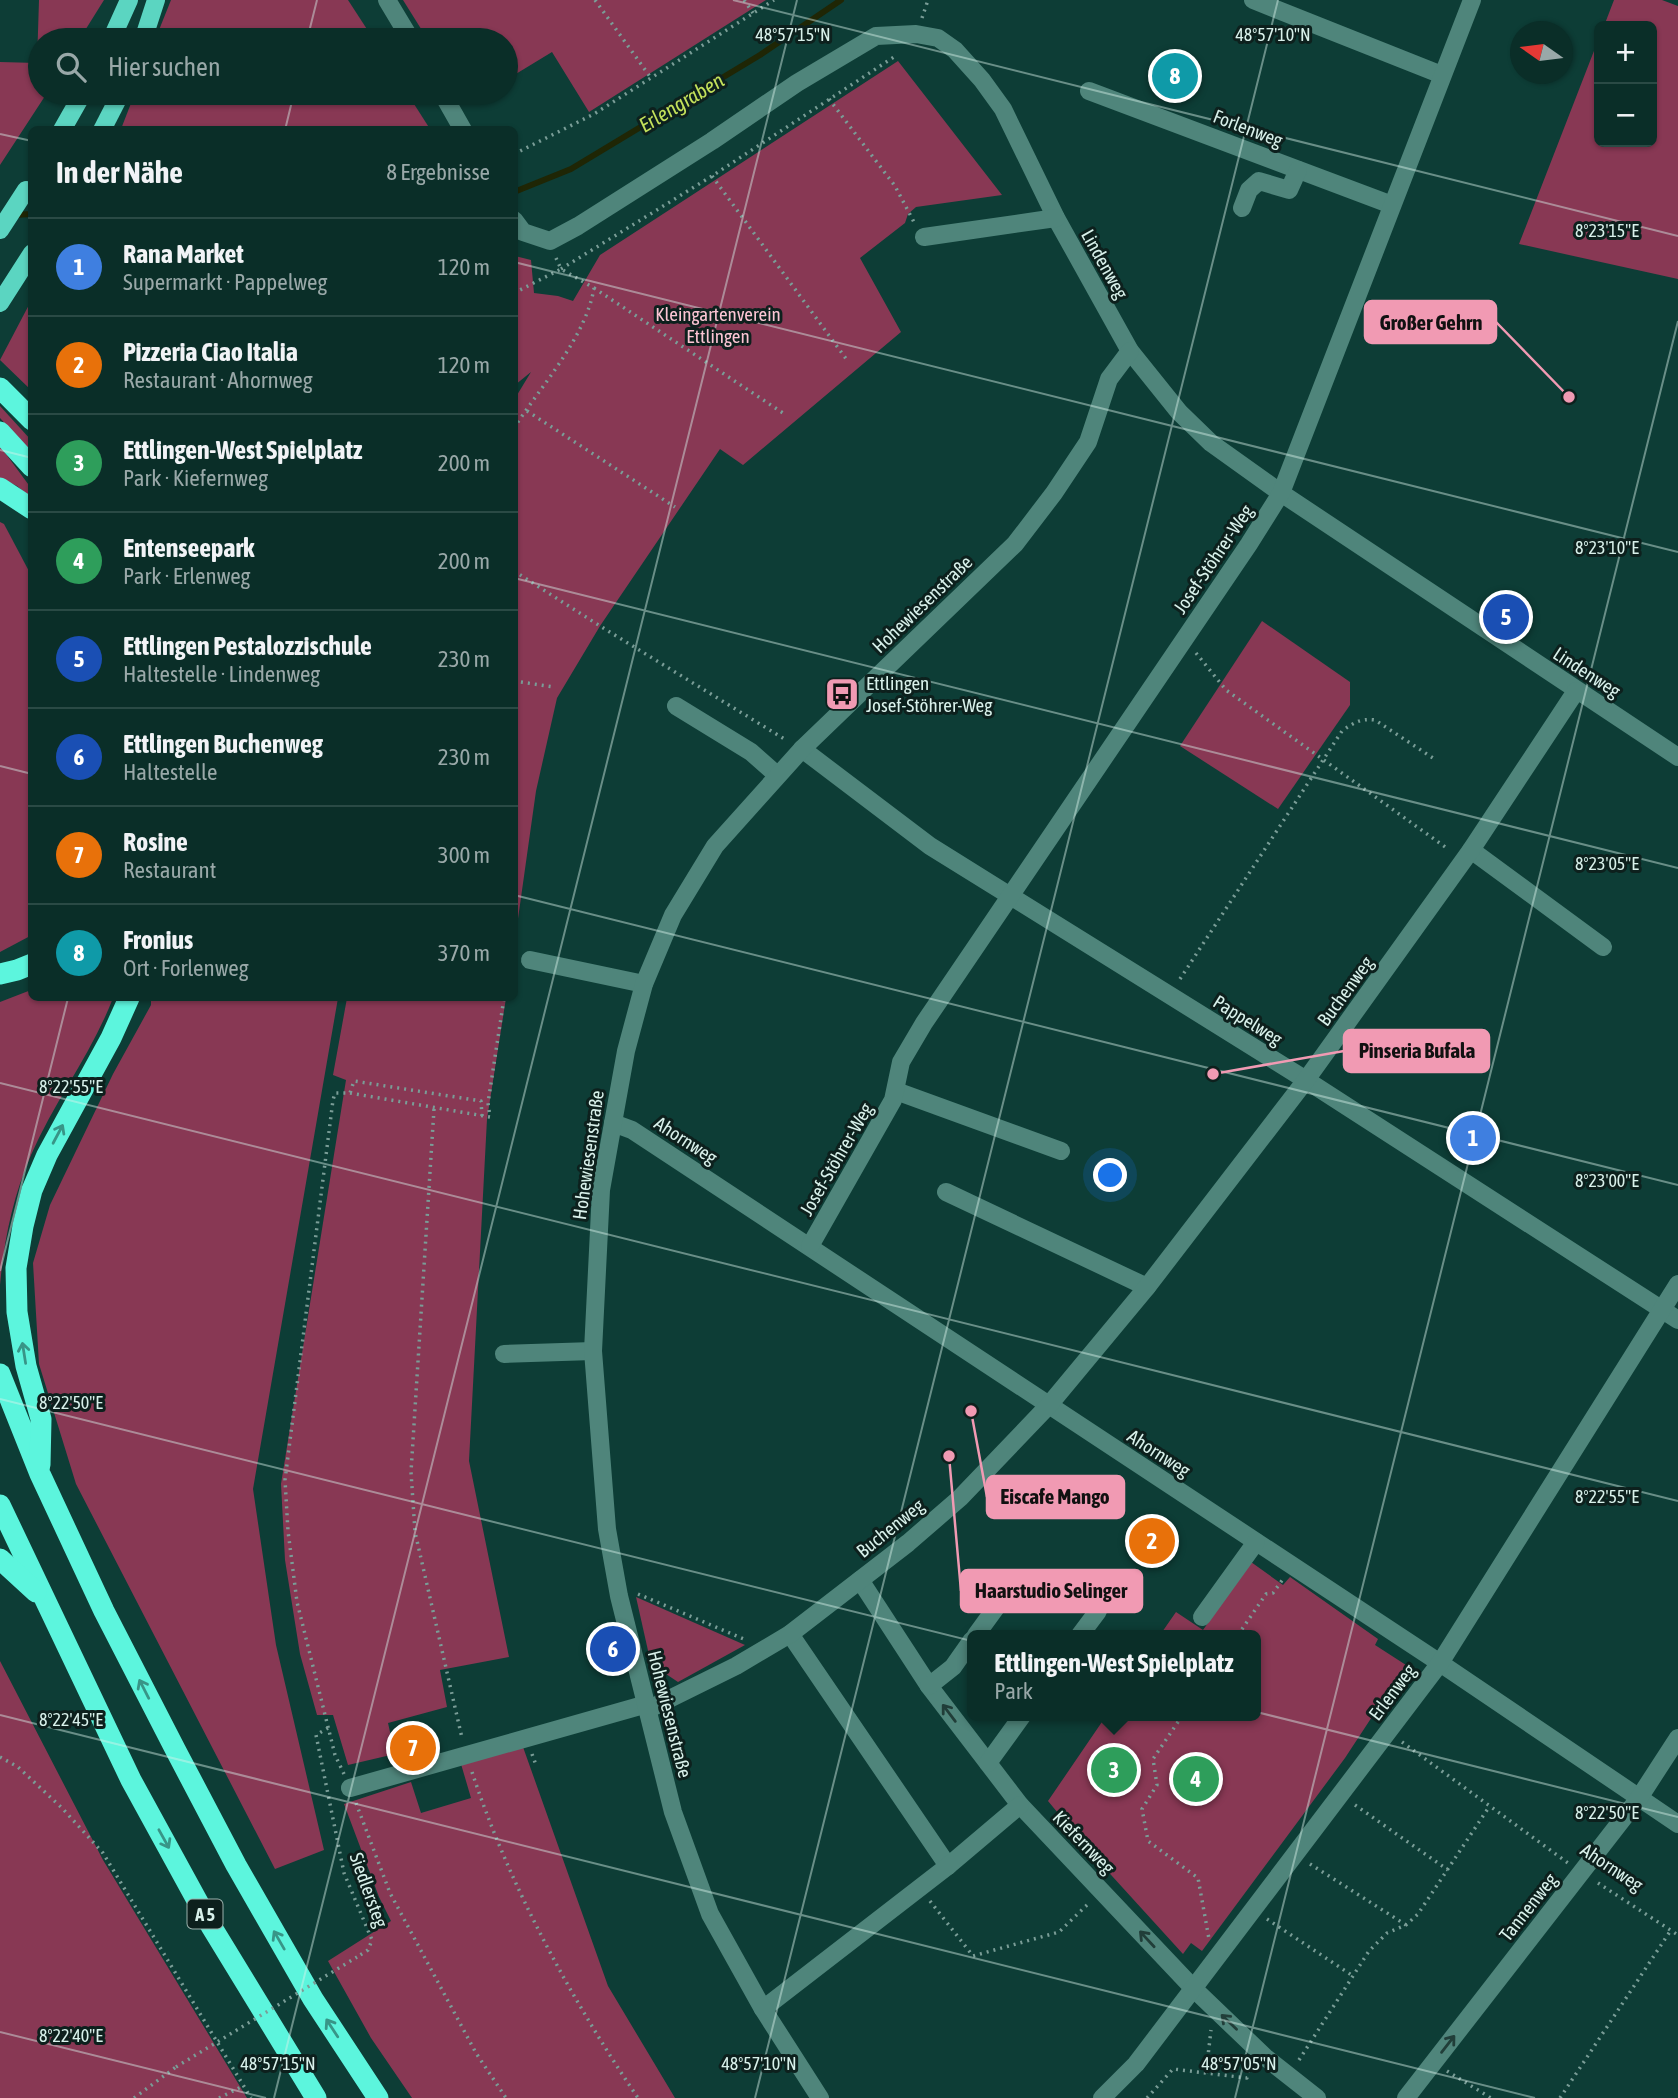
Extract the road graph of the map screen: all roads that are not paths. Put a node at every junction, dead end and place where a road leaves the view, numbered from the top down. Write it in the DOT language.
graph roads {
  1 [pos="129,0"];
  2 [pos="156,0"];
  3 [pos="387,0"];
  4 [pos="1253,0"];
  5 [pos="1472,0"];
  6 [pos="116,28"];
  7 [pos="147,28"];
  8 [pos="404,28"];
  9 [pos="1442,75"];
  10 [pos="1089,91"];
  11 [pos="76,105"];
  12 [pos="115,105"];
  13 [pos="449,105"];
  14 [pos="64,126"];
  15 [pos="104,126"];
  16 [pos="461,126"];
  17 [pos="1298,170"];
  18 [pos="28,188"];
  19 [pos="1392,205"];
  20 [pos="1242,208"];
  21 [pos="1056,218"];
  22 [pos="518,225"];
  23 [pos="0,230"];
  24 [pos="924,237"];
  25 [pos="28,259"];
  26 [pos="0,303"];
  27 [pos="1130,351"];
  28 [pos="0,388"];
  29 [pos="28,416"];
  30 [pos="0,432"];
  31 [pos="28,463"];
  32 [pos="0,488"];
  33 [pos="1281,493"];
  34 [pos="28,506"];
  35 [pos="1576,691"];
  36 [pos="676,706"];
  37 [pos="802,749"];
  38 [pos="1678,757"];
  39 [pos="777,775"];
  40 [pos="1468,855"];
  41 [pos="1009,897"];
  42 [pos="1603,947"];
  43 [pos="530,960"];
  44 [pos="28,966"];
  45 [pos="0,974"];
  46 [pos="644,984"];
  47 [pos="128,1001"];
  48 [pos="1306,1080"];
  49 [pos="896,1091"];
  50 [pos="613,1122"];
  51 [pos="1061,1151"];
  52 [pos="946,1192"];
  53 [pos="810,1246"];
  54 [pos="1678,1283"];
  55 [pos="1147,1287"];
  56 [pos="1662,1310"];
  57 [pos="1678,1320"];
  58 [pos="593,1351"];
  59 [pos="504,1354"];
  60 [pos="0,1374"];
  61 [pos="1049,1405"];
  62 [pos="40,1474"];
  63 [pos="0,1505"];
  64 [pos="1256,1542"];
  65 [pos="0,1559"];
  66 [pos="860,1580"];
  67 [pos="1008,1591"];
  68 [pos="45,1601"];
  69 [pos="1098,1611"];
  70 [pos="1202,1617"];
  71 [pos="980,1630"];
  72 [pos="1084,1630"];
  73 [pos="790,1634"];
  74 [pos="967,1647"];
  75 [pos="1440,1663"];
  76 [pos="929,1686"];
  77 [pos="648,1707"];
  78 [pos="1018,1721"];
  79 [pos="1678,1738"];
  80 [pos="988,1763"];
  81 [pos="350,1788"];
  82 [pos="1639,1798"];
  83 [pos="1020,1805"];
  84 [pos="1678,1824"];
  85 [pos="948,1866"];
  86 [pos="1194,1989"];
  87 [pos="763,2009"];
  88 [pos="316,2098"];
  89 [pos="378,2098"];
  90 [pos="820,2098"];
  91 [pos="1102,2098"];
  92 [pos="1317,2098"];
  93 [pos="1406,2098"];
  1 -- 6 [label="main road"];
  2 -- 7 [label="main road"];
  3 -- 8 [label="street"];
  4 -- 9 [label="street"];
  5 -- 9 [label="street, Josef-Stöhrer-Weg"];
  9 -- 19 [label="street, Josef-Stöhrer-Weg"];
  10 -- 17 [label="street, Forlenweg"];
  11 -- 14 [label="main road"];
  12 -- 15 [label="main road"];
  13 -- 16 [label="street"];
  17 -- 19 [label="street, Forlenweg"];
  17 -- 20 [label="street"];
  18 -- 23 [label="main road, bridge"];
  19 -- 33 [label="street, Josef-Stöhrer-Weg"];
  21 -- 22 [label="street, Lindenweg"];
  21 -- 24 [label="street"];
  21 -- 27 [label="street, Lindenweg"];
  25 -- 26 [label="main road"];
  27 -- 33 [label="street, Lindenweg"];
  27 -- 37 [label="street, Hohewiesenstraße"];
  28 -- 29 [label="highway"];
  30 -- 31 [label="highway"];
  32 -- 34 [label="highway"];
  33 -- 35 [label="street, Lindenweg"];
  33 -- 41 [label="street, Josef-Stöhrer-Weg"];
  35 -- 38 [label="street, Lindenweg"];
  35 -- 40 [label="street, Buchenweg"];
  36 -- 39 [label="street"];
  37 -- 39 [label="street, Hohewiesenstraße"];
  37 -- 41 [label="street, Pappelweg"];
  39 -- 46 [label="street, Hohewiesenstraße"];
  40 -- 42 [label="street"];
  40 -- 48 [label="street, Buchenweg"];
  41 -- 48 [label="street, Pappelweg"];
  41 -- 49 [label="street, Josef-Stöhrer-Weg"];
  43 -- 46 [label="street"];
  44 -- 45 [label="highway"];
  46 -- 50 [label="street, Hohewiesenstraße"];
  62 -- 47 [label="highway, one-way"];
  48 -- 55 [label="street, Buchenweg"];
  48 -- 56 [label="street, Pappelweg"];
  49 -- 51 [label="street, Josef-Stöhrer-Weg"];
  49 -- 53 [label="street, Josef-Stöhrer-Weg"];
  50 -- 53 [label="street, Ahornweg"];
  50 -- 58 [label="street, Hohewiesenstraße"];
  52 -- 55 [label="street"];
  53 -- 61 [label="street, Ahornweg"];
  54 -- 56 [label="street, Erlenweg"];
  55 -- 61 [label="street, Buchenweg"];
  56 -- 57 [label="street, Pappelweg"];
  56 -- 75 [label="street, Erlenweg"];
  58 -- 59 [label="street"];
  58 -- 77 [label="street, Hohewiesenstraße"];
  60 -- 62 [label="highway"];
  61 -- 64 [label="street, Ahornweg"];
  61 -- 66 [label="street, Buchenweg"];
  89 -- 62 [label="highway, one-way"];
  63 -- 68 [label="highway, A 5"];
  64 -- 70 [label="street"];
  64 -- 75 [label="street, Ahornweg"];
  65 -- 68 [label="highway, A 5"];
  66 -- 73 [label="street, Buchenweg"];
  66 -- 76 [label="street, Kiefernweg"];
  67 -- 71 [label="street"];
  68 -- 88 [label="highway, A 5, one-way"];
  69 -- 72 [label="street"];
  73 -- 77 [label="street, Buchenweg"];
  73 -- 85 [label="street"];
  74 -- 76 [label="street"];
  75 -- 82 [label="street, Ahornweg"];
  75 -- 86 [label="street, Erlenweg"];
  80 -- 76 [label="street, Kiefernweg, one-way"];
  77 -- 81 [label="street, Buchenweg"];
  77 -- 87 [label="street, Hohewiesenstraße"];
  78 -- 80 [label="street"];
  79 -- 82 [label="street, Tannenweg"];
  80 -- 83 [label="street, Kiefernweg"];
  82 -- 84 [label="street, Ahornweg"];
  93 -- 82 [label="street, Tannenweg, one-way"];
  83 -- 85 [label="street"];
  86 -- 83 [label="street, Kiefernweg, one-way"];
  85 -- 87 [label="street"];
  86 -- 91 [label="street, Erlenweg"];
  92 -- 86 [label="street, Kiefernweg, one-way"];
  87 -- 90 [label="street, Hohewiesenstraße"];
}
